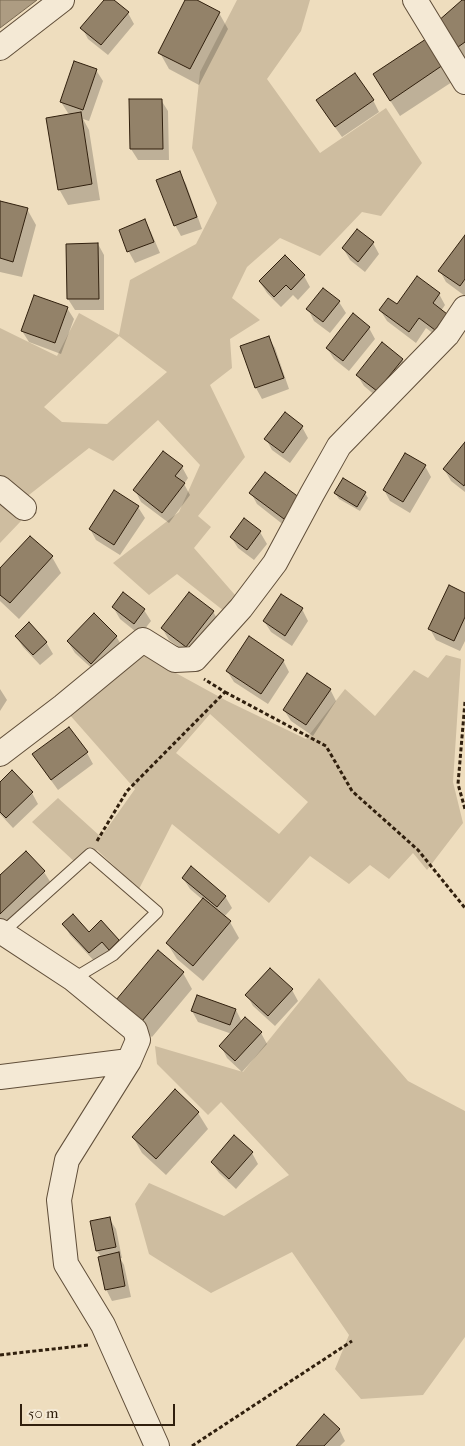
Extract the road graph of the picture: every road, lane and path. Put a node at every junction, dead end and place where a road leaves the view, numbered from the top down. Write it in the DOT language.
graph roads {
  1 [pos="62,0"];
  2 [pos="415,0"];
  3 [pos="0,48"];
  4 [pos="465,82"];
  5 [pos="465,308"];
  6 [pos="0,488"];
  7 [pos="24,508"];
  8 [pos="175,660"];
  9 [pos="224,692"];
  10 [pos="465,702"];
  11 [pos="0,754"];
  12 [pos="465,809"];
  13 [pos="90,854"];
  14 [pos="465,908"];
  15 [pos="1,932"];
  16 [pos="73,979"];
  17 [pos="128,1061"];
  18 [pos="0,1077"];
  19 [pos="352,1341"];
  20 [pos="111,1343"];
  21 [pos="0,1355"];
  22 [pos="157,1446"];
  23 [pos="192,1446"];
  1 -- 3 [label="street"];
  2 -- 4 [label="street"];
  5 -- 8 [label="street"];
  6 -- 7 [label="street"];
  8 -- 9 [label="path"];
  8 -- 11 [label="street"];
  9 -- 13 [label="path"];
  9 -- 14 [label="path"];
  10 -- 12 [label="path"];
  13 -- 15 [label="lane"];
  13 -- 16 [label="lane"];
  15 -- 16 [label="street"];
  16 -- 17 [label="street"];
  17 -- 18 [label="street"];
  17 -- 20 [label="street"];
  19 -- 23 [label="path"];
  20 -- 21 [label="path"];
  20 -- 22 [label="street"];
}
